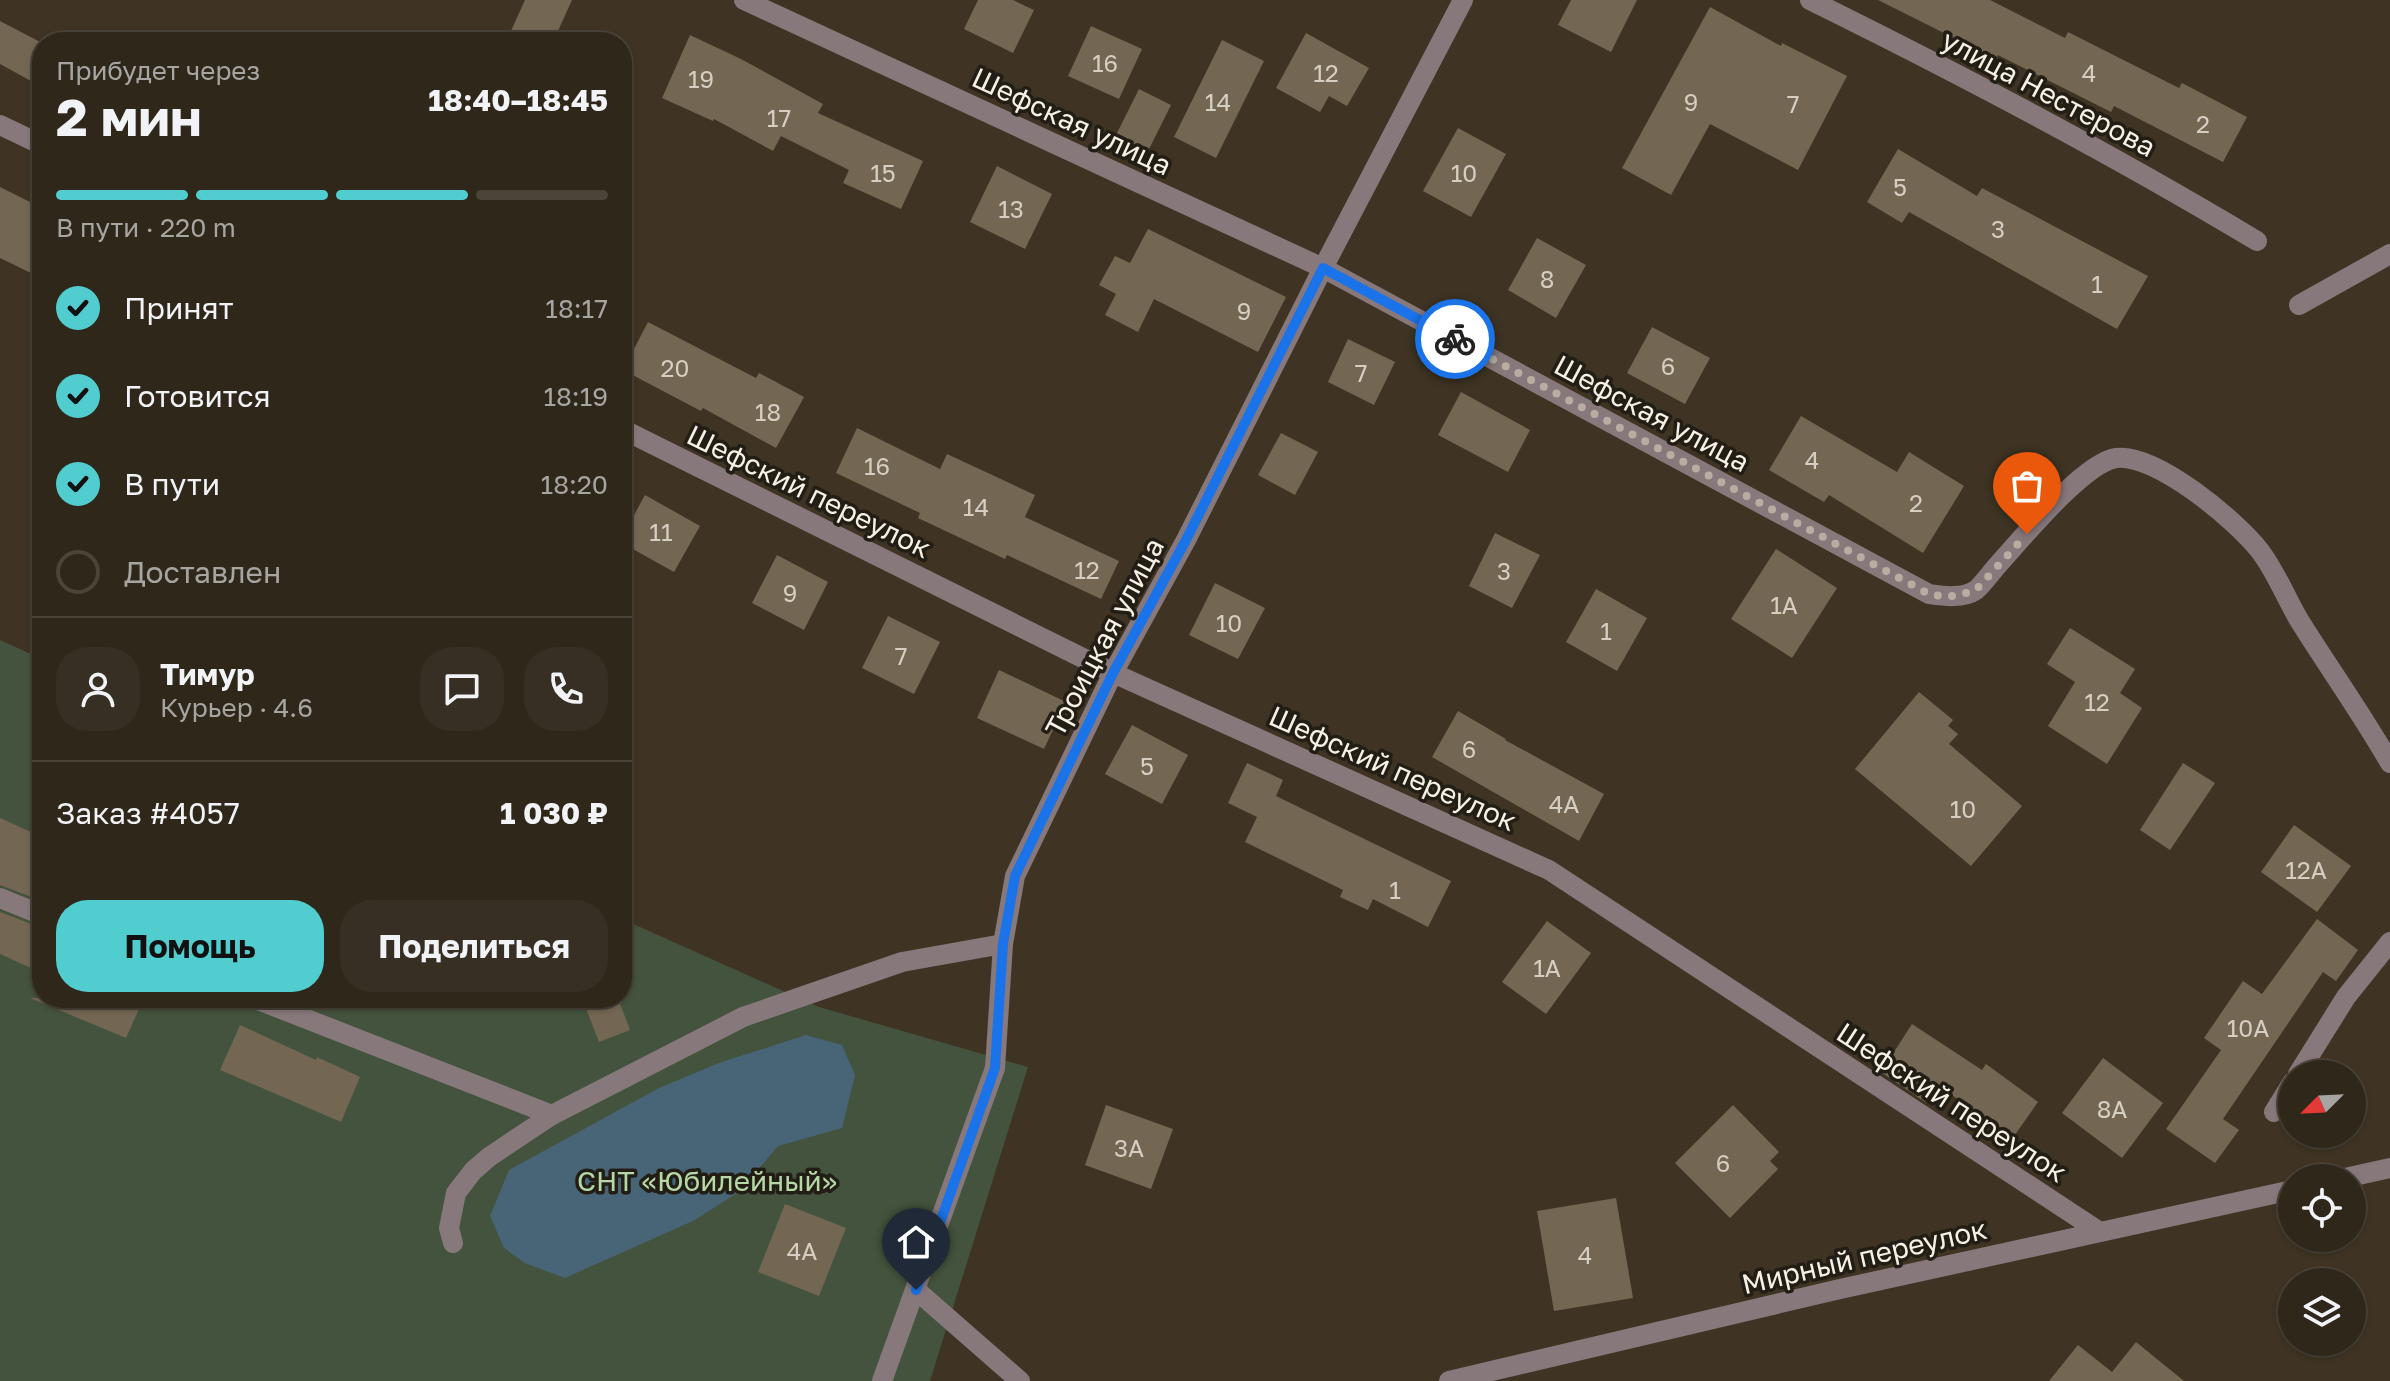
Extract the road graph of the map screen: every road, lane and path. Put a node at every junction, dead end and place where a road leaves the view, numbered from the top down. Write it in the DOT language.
graph roads {
  1 [pos="744,0"];
  2 [pos="1463,0"];
  3 [pos="1810,0"];
  4 [pos="0,125"];
  5 [pos="32,140"];
  6 [pos="2257,241"];
  7 [pos="2390,254"];
  8 [pos="1323,268"];
  9 [pos="2299,305"];
  10 [pos="632,434"];
  11 [pos="1113,673"];
  12 [pos="2390,763"];
  13 [pos="0,898"];
  14 [pos="32,911"];
  15 [pos="2390,942"];
  16 [pos="1003,944"];
  17 [pos="279,1008"];
  18 [pos="2307,1060"];
  19 [pos="2278,1106"];
  20 [pos="2274,1112"];
  21 [pos="552,1115"];
  22 [pos="2390,1168"];
  23 [pos="2366,1173"];
  24 [pos="2278,1193"];
  25 [pos="2100,1232"];
  26 [pos="453,1243"];
  27 [pos="916,1290"];
  28 [pos="882,1381"];
  29 [pos="1020,1381"];
  30 [pos="1449,1381"];
  1 -- 8 [label="street, Шефская улица"];
  2 -- 8 [label="street, Троицкая улица"];
  3 -- 6 [label="street, улица Нестерова"];
  4 -- 5 [label="street"];
  7 -- 9 [label="street"];
  8 -- 11 [label="street, Троицкая улица"];
  8 -- 12 [label="street, Шефская улица"];
  10 -- 11 [label="street, Шефский переулок"];
  11 -- 16 [label="street, Троицкая улица"];
  11 -- 25 [label="street, Шефский переулок"];
  13 -- 14 [label="street"];
  15 -- 18 [label="street"];
  16 -- 21 [label="street"];
  16 -- 27 [label="street, Троицкая улица"];
  17 -- 21 [label="street"];
  19 -- 20 [label="street"];
  21 -- 26 [label="street"];
  22 -- 23 [label="street"];
  24 -- 25 [label="street, Мирный переулок"];
  25 -- 30 [label="street, Мирный переулок"];
  27 -- 28 [label="street, Троицкая улица"];
  27 -- 29 [label="street"];
}
